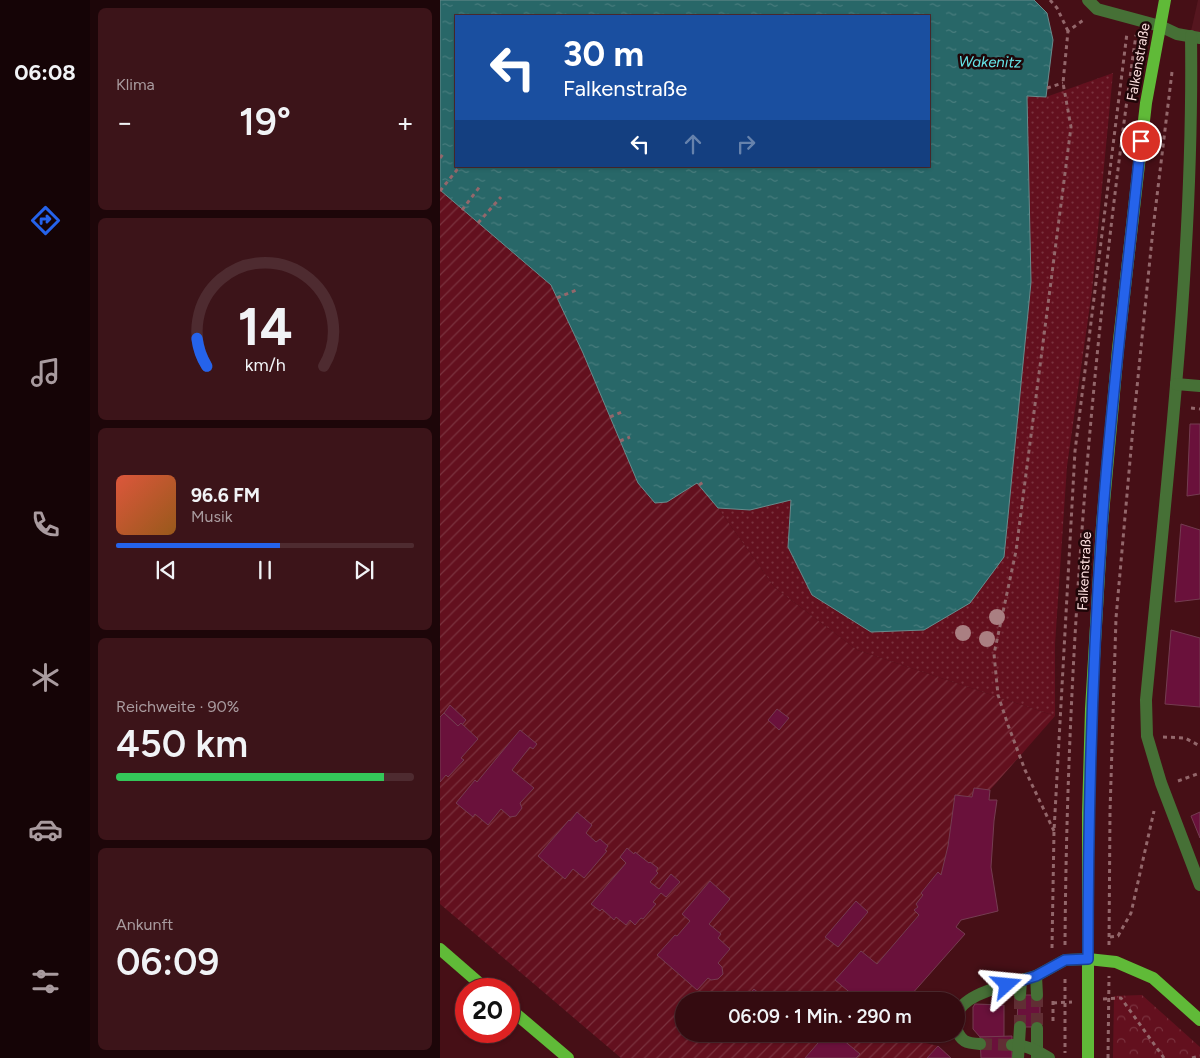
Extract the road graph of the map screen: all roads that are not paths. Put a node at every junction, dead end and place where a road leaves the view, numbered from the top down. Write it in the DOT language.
graph roads {
  1 [pos="1165,0"];
  2 [pos="1093,5"];
  3 [pos="1160,26"];
  4 [pos="1196,37"];
  5 [pos="1176,384"];
  6 [pos="1200,386"];
  7 [pos="1200,885"];
  8 [pos="440,949"];
  9 [pos="1088,959"];
  10 [pos="1036,976"];
  11 [pos="473,978"];
  12 [pos="1021,980"];
  13 [pos="1020,995"];
  14 [pos="1037,995"];
  15 [pos="965,1002"];
  16 [pos="520,1017"];
  17 [pos="1200,1020"];
  18 [pos="1020,1027"];
  19 [pos="1037,1028"];
  20 [pos="965,1042"];
  21 [pos="980,1044"];
  22 [pos="1016,1044"];
  23 [pos="1037,1055"];
  24 [pos="568,1058"];
  25 [pos="1018,1058"];
  26 [pos="1049,1058"];
  27 [pos="1088,1058"];
  1 -- 3 [label="main road, Falkenstraße"];
  2 -- 3 [label="lane"];
  3 -- 4 [label="lane"];
  3 -- 9 [label="main road, Falkenstraße"];
  4 -- 5 [label="lane"];
  5 -- 6 [label="lane"];
  5 -- 7 [label="lane"];
  8 -- 11 [label="main road"];
  9 -- 10 [label="lane"];
  9 -- 17 [label="main road"];
  9 -- 27 [label="main road, Falkenstraße"];
  10 -- 12 [label="lane"];
  10 -- 14 [label="lane"];
  12 -- 13 [label="lane"];
  12 -- 15 [label="lane"];
  16 -- 24 [label="main road"];
  18 -- 22 [label="lane"];
  19 -- 23 [label="lane"];
  20 -- 21 [label="lane"];
  22 -- 23 [label="lane"];
  22 -- 25 [label="lane"];
  23 -- 26 [label="lane"];
}
